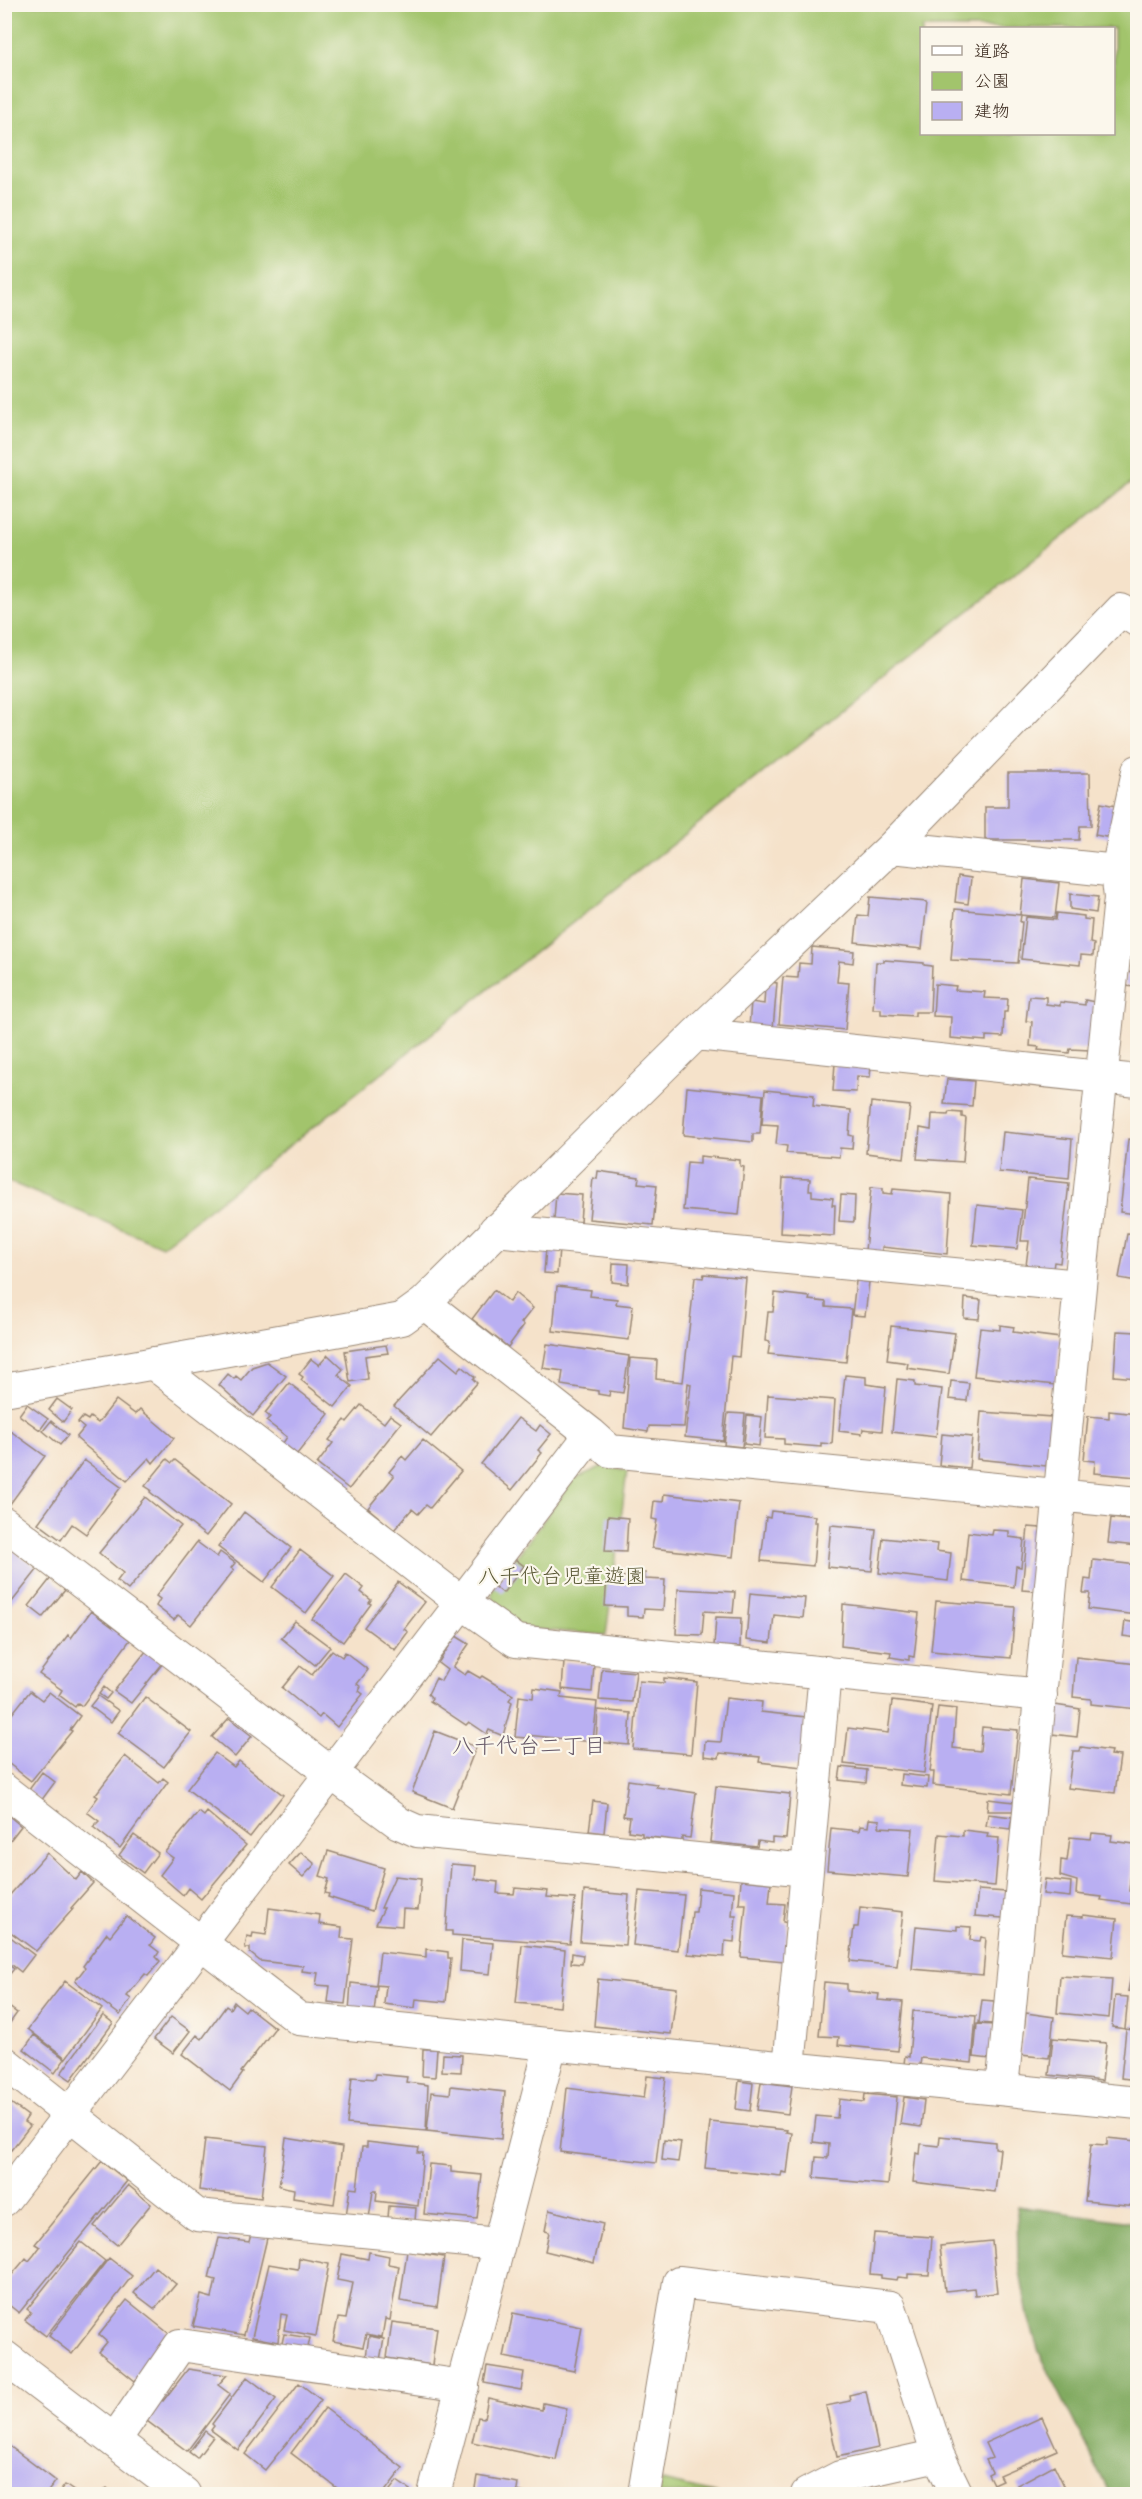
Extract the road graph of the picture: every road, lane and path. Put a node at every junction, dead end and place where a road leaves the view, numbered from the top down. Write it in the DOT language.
graph roads {
  1 [pos="1137,621"];
  2 [pos="1137,771"];
  3 [pos="892,847"];
  4 [pos="1117,871"];
  5 [pos="696,1034"];
  6 [pos="1103,1078"];
  7 [pos="1137,1081"];
  8 [pos="495,1230"];
  9 [pos="1080,1286"];
  10 [pos="424,1303"];
  11 [pos="153,1363"];
  12 [pos="4,1390"];
  13 [pos="591,1434"];
  14 [pos="1060,1495"];
  15 [pos="1137,1503"];
  16 [pos="4,1523"];
  17 [pos="460,1602"];
  18 [pos="825,1672"];
  19 [pos="1041,1695"];
  20 [pos="331,1773"];
  21 [pos="4,1790"];
  22 [pos="807,1870"];
  23 [pos="200,1942"];
  24 [pos="551,2044"];
  25 [pos="4,2062"];
  26 [pos="789,2068"];
  27 [pos="1002,2089"];
  28 [pos="1137,2103"];
  29 [pos="71,2112"];
  30 [pos="4,2200"];
  31 [pos="498,2244"];
  32 [pos="4,2357"];
  33 [pos="463,2386"];
  34 [pos="114,2440"];
  35 [pos="938,2455"];
  36 [pos="184,2494"];
  37 [pos="434,2494"];
  38 [pos="644,2494"];
  39 [pos="807,2494"];
  40 [pos="957,2494"];
  1 -- 3 [label="street"];
  2 -- 4 [label="street"];
  3 -- 4 [label="street"];
  3 -- 5 [label="street"];
  4 -- 6 [label="street"];
  5 -- 6 [label="street"];
  5 -- 8 [label="street"];
  6 -- 7 [label="street"];
  6 -- 9 [label="street"];
  8 -- 9 [label="street"];
  8 -- 10 [label="street"];
  9 -- 14 [label="street"];
  10 -- 11 [label="street"];
  10 -- 13 [label="street"];
  11 -- 12 [label="street"];
  11 -- 17 [label="street"];
  13 -- 14 [label="street"];
  13 -- 17 [label="street"];
  14 -- 15 [label="street"];
  14 -- 19 [label="street"];
  16 -- 20 [label="street"];
  17 -- 18 [label="street"];
  17 -- 20 [label="street"];
  18 -- 19 [label="street"];
  18 -- 22 [label="street"];
  19 -- 27 [label="street"];
  20 -- 22 [label="street"];
  20 -- 23 [label="street"];
  21 -- 23 [label="street"];
  22 -- 26 [label="street"];
  23 -- 24 [label="street"];
  23 -- 29 [label="street"];
  24 -- 26 [label="street"];
  24 -- 31 [label="street"];
  25 -- 29 [label="street"];
  26 -- 27 [label="street"];
  27 -- 28 [label="street"];
  29 -- 30 [label="street"];
  29 -- 31 [label="street"];
  31 -- 33 [label="street"];
  32 -- 34 [label="street"];
  33 -- 34 [label="street"];
  33 -- 37 [label="street"];
  34 -- 36 [label="street"];
  35 -- 38 [label="street"];
  35 -- 39 [label="street"];
  35 -- 40 [label="street"];
}
